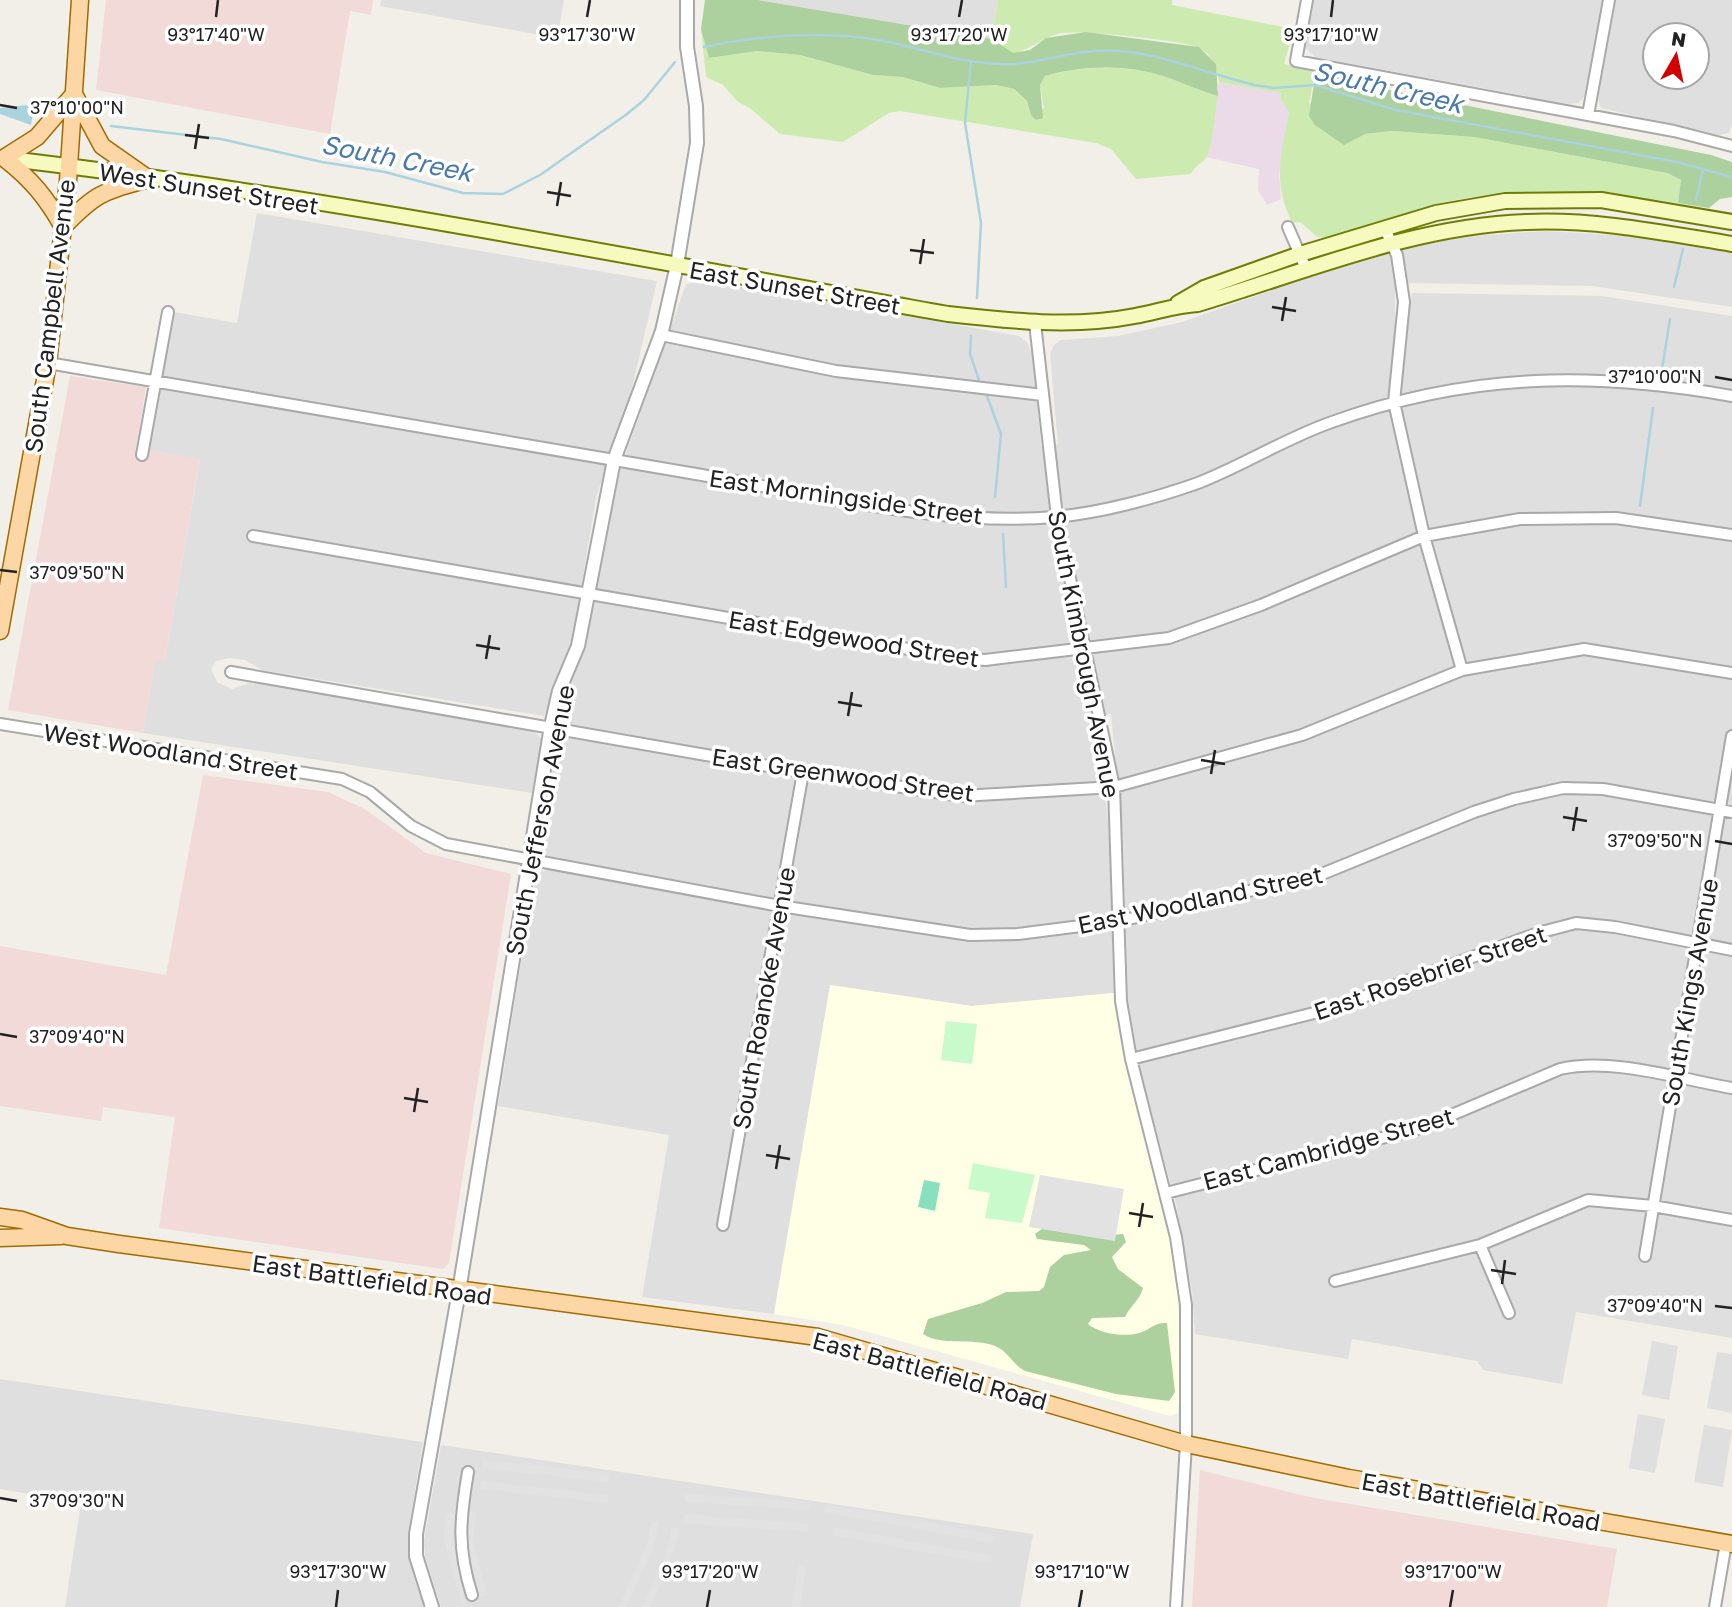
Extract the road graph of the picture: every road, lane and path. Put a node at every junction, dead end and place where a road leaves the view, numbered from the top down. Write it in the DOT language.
graph roads {
  1 [pos="80,0"];
  2 [pos="687,0"];
  3 [pos="1307,0"];
  4 [pos="1609,0"];
  5 [pos="74,94"];
  6 [pos="1588,115"];
  7 [pos="1732,146"];
  8 [pos="2,158"];
  9 [pos="68,165"];
  10 [pos="149,179"];
  11 [pos="418,219"];
  12 [pos="1732,222"];
  13 [pos="63,227"];
  14 [pos="1288,227"];
  15 [pos="1385,229"];
  16 [pos="1392,243"];
  17 [pos="1732,244"];
  18 [pos="1300,254"];
  19 [pos="677,265"];
  20 [pos="1307,271"];
  21 [pos="1174,306"];
  22 [pos="169,312"];
  23 [pos="1035,323"];
  24 [pos="661,335"];
  25 [pos="48,362"];
  26 [pos="155,381"];
  27 [pos="1043,395"];
  28 [pos="1732,396"];
  29 [pos="1394,402"];
  30 [pos="142,454"];
  31 [pos="614,460"];
  32 [pos="1057,517"];
  33 [pos="1732,535"];
  34 [pos="253,536"];
  35 [pos="1423,536"];
  36 [pos="588,595"];
  37 [pos="0,631"];
  38 [pos="1086,650"];
  39 [pos="1462,670"];
  40 [pos="231,672"];
  41 [pos="1732,673"];
  42 [pos="0,724"];
  43 [pos="551,726"];
  44 [pos="1732,736"];
  45 [pos="803,772"];
  46 [pos="342,779"];
  47 [pos="1114,787"];
  48 [pos="1726,811"];
  49 [pos="528,862"];
  50 [pos="780,906"];
  51 [pos="1120,921"];
  52 [pos="1699,944"];
  53 [pos="1732,950"];
  54 [pos="1131,1059"];
  55 [pos="1674,1079"];
  56 [pos="1732,1088"];
  57 [pos="1166,1193"];
  58 [pos="1653,1206"];
  59 [pos="0,1217"];
  60 [pos="1732,1220"];
  61 [pos="723,1225"];
  62 [pos="67,1236"];
  63 [pos="0,1238"];
  64 [pos="1480,1245"];
  65 [pos="1645,1256"];
  66 [pos="1335,1281"];
  67 [pos="460,1292"];
  68 [pos="1509,1313"];
  69 [pos="1186,1444"];
  70 [pos="468,1472"];
  71 [pos="1729,1544"];
  72 [pos="472,1595"];
  73 [pos="432,1607"];
  74 [pos="1176,1607"];
  75 [pos="1714,1607"];
  1 -- 5 [label="main road, South Campbell Avenue"];
  2 -- 19 [label="street, South Jefferson Avenue"];
  3 -- 6 [label="street"];
  4 -- 6 [label="street"];
  5 -- 8 [label="main road"];
  5 -- 9 [label="main road, South Campbell Avenue"];
  5 -- 10 [label="main road"];
  6 -- 7 [label="street"];
  8 -- 9 [label="main road, West Sunset Street"];
  8 -- 13 [label="main road"];
  9 -- 10 [label="main road, West Sunset Street"];
  9 -- 13 [label="main road, South Campbell Avenue"];
  10 -- 11 [label="main road, West Sunset Street"];
  10 -- 13 [label="main road"];
  11 -- 19 [label="main road, East Sunset Street"];
  12 -- 15 [label="main road, East Sunset Street"];
  13 -- 25 [label="main road, South Campbell Avenue"];
  14 -- 18 [label="street"];
  15 -- 16 [label="street"];
  15 -- 18 [label="main road, East Sunset Street"];
  16 -- 17 [label="main road, East Sunset Street"];
  16 -- 20 [label="main road, East Sunset Street"];
  16 -- 29 [label="street"];
  18 -- 20 [label="street"];
  18 -- 21 [label="main road, East Sunset Street"];
  19 -- 23 [label="main road, East Sunset Street"];
  19 -- 24 [label="street, South Jefferson Avenue"];
  20 -- 21 [label="main road, East Sunset Street"];
  21 -- 23 [label="main road, East Sunset Street"];
  22 -- 26 [label="street"];
  23 -- 27 [label="street, South Kimbrough Avenue"];
  24 -- 27 [label="street"];
  24 -- 31 [label="street, South Jefferson Avenue"];
  25 -- 26 [label="street, East Morningside Street"];
  25 -- 37 [label="main road, South Campbell Avenue"];
  26 -- 30 [label="street"];
  26 -- 31 [label="street, East Morningside Street"];
  27 -- 32 [label="street, South Kimbrough Avenue"];
  28 -- 29 [label="street, East Morningside Street"];
  29 -- 32 [label="street, East Morningside Street"];
  29 -- 35 [label="street"];
  31 -- 32 [label="street, East Morningside Street"];
  31 -- 36 [label="street, South Jefferson Avenue"];
  32 -- 38 [label="street, South Kimbrough Avenue"];
  33 -- 35 [label="street, East Edgewood Street"];
  34 -- 36 [label="street, East Edgewood Street"];
  35 -- 38 [label="street, East Edgewood Street"];
  35 -- 39 [label="street"];
  36 -- 38 [label="street, East Edgewood Street"];
  36 -- 43 [label="street, South Jefferson Avenue"];
  38 -- 47 [label="street, South Kimbrough Avenue"];
  39 -- 41 [label="street, East Greenwood Street"];
  39 -- 47 [label="street, East Greenwood Street"];
  40 -- 43 [label="street, East Greenwood Street"];
  42 -- 46 [label="street, West Woodland Street"];
  43 -- 45 [label="street, East Greenwood Street"];
  43 -- 49 [label="street, South Jefferson Avenue"];
  44 -- 48 [label="street, South Kings Avenue"];
  45 -- 47 [label="street, East Greenwood Street"];
  45 -- 50 [label="street, South Roanoke Avenue"];
  46 -- 49 [label="street, East Woodland Street"];
  47 -- 51 [label="street, South Kimbrough Avenue"];
  48 -- 51 [label="street, East Woodland Street"];
  48 -- 52 [label="street, South Kings Avenue"];
  49 -- 50 [label="street, East Woodland Street"];
  49 -- 67 [label="street, South Jefferson Avenue"];
  50 -- 51 [label="street, East Woodland Street"];
  50 -- 61 [label="street, South Roanoke Avenue"];
  51 -- 54 [label="street, South Kimbrough Avenue"];
  52 -- 53 [label="street, East Rosebrier Street"];
  52 -- 54 [label="street, East Rosebrier Street"];
  52 -- 55 [label="street, South Kings Avenue"];
  54 -- 57 [label="street, South Kimbrough Avenue"];
  55 -- 56 [label="street, East Cambridge Street"];
  55 -- 57 [label="street, East Cambridge Street"];
  55 -- 58 [label="street, South Kings Avenue"];
  57 -- 69 [label="street, South Kimbrough Avenue"];
  58 -- 60 [label="street"];
  58 -- 64 [label="street"];
  58 -- 65 [label="street, South Kings Avenue"];
  59 -- 62 [label="main road"];
  62 -- 63 [label="main road"];
  62 -- 67 [label="main road, East Battlefield Road"];
  64 -- 66 [label="street"];
  64 -- 68 [label="street"];
  67 -- 69 [label="main road, East Battlefield Road"];
  67 -- 73 [label="street, South Jefferson Avenue"];
  69 -- 71 [label="main road, East Battlefield Road"];
  69 -- 74 [label="street, South Kimbrough Avenue"];
  70 -- 72 [label="street"];
  71 -- 75 [label="street"];
}
